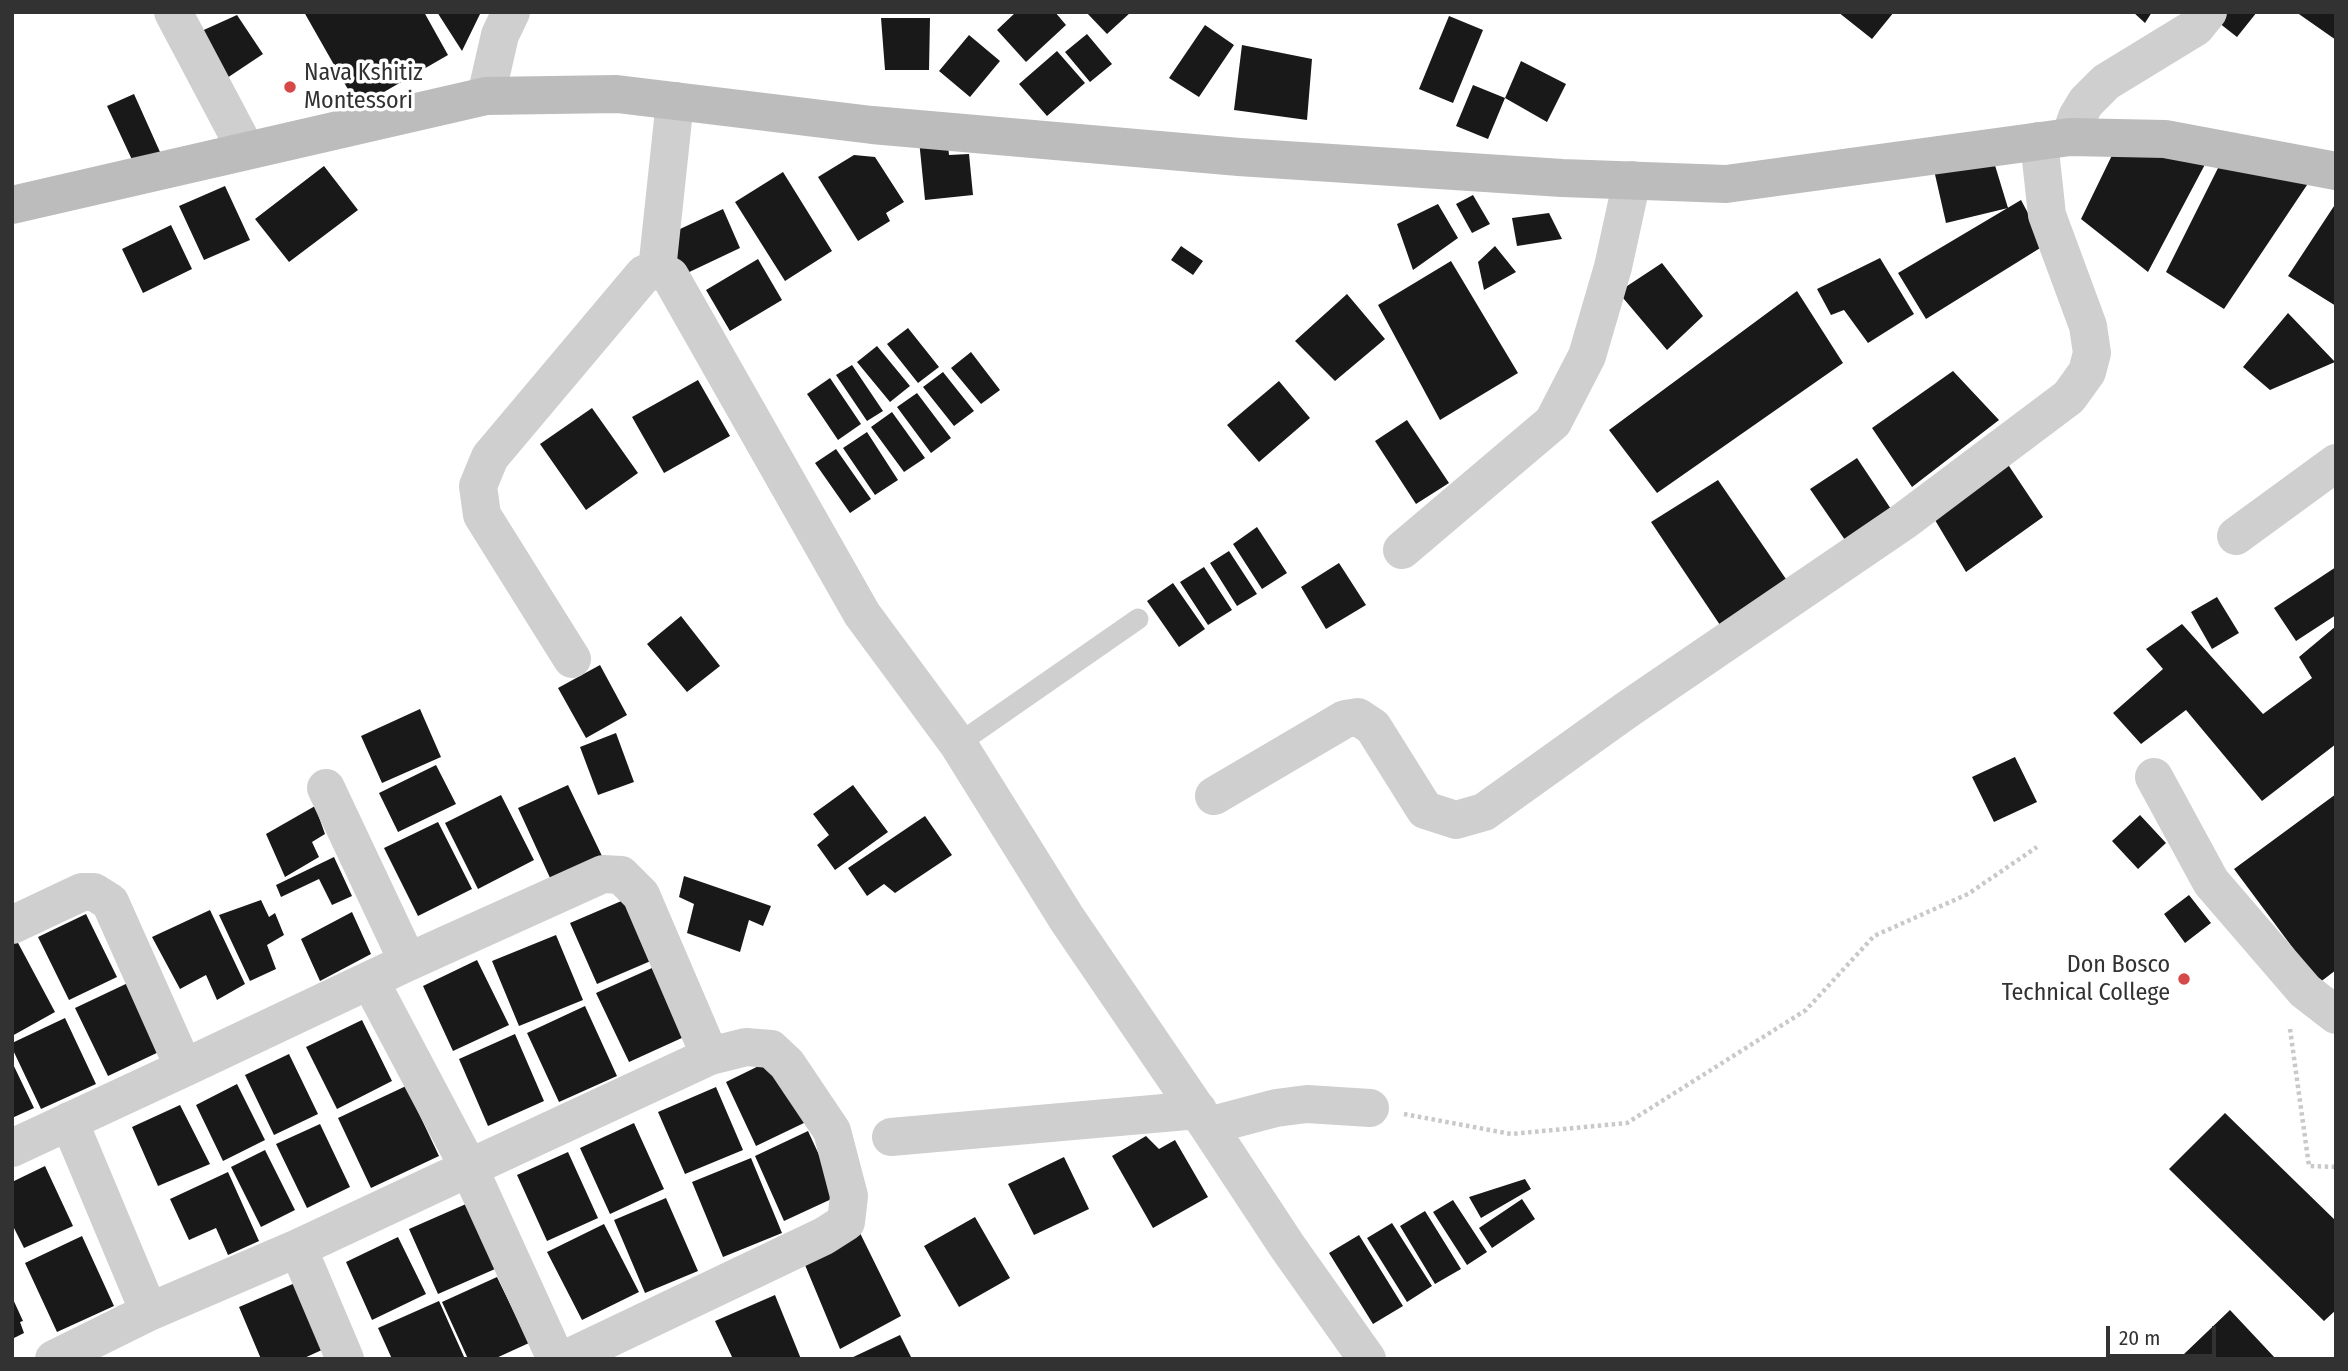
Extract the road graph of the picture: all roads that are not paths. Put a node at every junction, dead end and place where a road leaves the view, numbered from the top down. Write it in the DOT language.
graph roads {
  1 [pos="173,12"];
  2 [pos="511,12"];
  3 [pos="2208,12"];
  4 [pos="486,96"];
  5 [pos="675,101"];
  6 [pos="2054,139"];
  7 [pos="246,150"];
  8 [pos="2336,171"];
  9 [pos="1632,180"];
  10 [pos="12,205"];
  11 [pos="657,270"];
  12 [pos="2336,463"];
  13 [pos="2236,536"];
  14 [pos="1402,550"];
  15 [pos="1138,619"];
  16 [pos="572,659"];
  17 [pos="958,744"];
  18 [pos="2154,776"];
  19 [pos="326,788"];
  20 [pos="1214,796"];
  21 [pos="12,925"];
  22 [pos="408,962"];
  23 [pos="370,981"];
  24 [pos="2336,1015"];
  25 [pos="710,1056"];
  26 [pos="184,1068"];
  27 [pos="1370,1108"];
  28 [pos="1203,1118"];
  29 [pos="69,1121"];
  30 [pos="891,1137"];
  31 [pos="12,1148"];
  32 [pos="469,1168"];
  33 [pos="298,1248"];
  34 [pos="149,1312"];
  35 [pos="54,1359"];
  36 [pos="345,1359"];
  37 [pos="555,1359"];
  38 [pos="566,1359"];
  39 [pos="1367,1359"];
  1 -- 7 [label="street"];
  2 -- 4 [label="street"];
  3 -- 6 [label="street"];
  4 -- 5 [label="main road"];
  4 -- 7 [label="main road"];
  5 -- 9 [label="main road"];
  5 -- 11 [label="street"];
  6 -- 8 [label="main road"];
  6 -- 9 [label="main road"];
  6 -- 20 [label="street"];
  7 -- 10 [label="main road"];
  9 -- 14 [label="street"];
  11 -- 16 [label="street"];
  11 -- 17 [label="street"];
  12 -- 13 [label="street"];
  15 -- 17 [label="lane"];
  17 -- 28 [label="street"];
  18 -- 24 [label="street"];
  19 -- 22 [label="street"];
  21 -- 26 [label="street"];
  22 -- 23 [label="street"];
  22 -- 25 [label="street"];
  23 -- 26 [label="street"];
  23 -- 32 [label="street"];
  25 -- 32 [label="street"];
  25 -- 38 [label="street"];
  26 -- 29 [label="street"];
  27 -- 28 [label="street"];
  28 -- 30 [label="street"];
  28 -- 39 [label="street"];
  29 -- 31 [label="street"];
  29 -- 34 [label="street"];
  32 -- 33 [label="street"];
  32 -- 37 [label="street"];
  33 -- 34 [label="street"];
  33 -- 36 [label="street"];
  34 -- 35 [label="street"];
}
